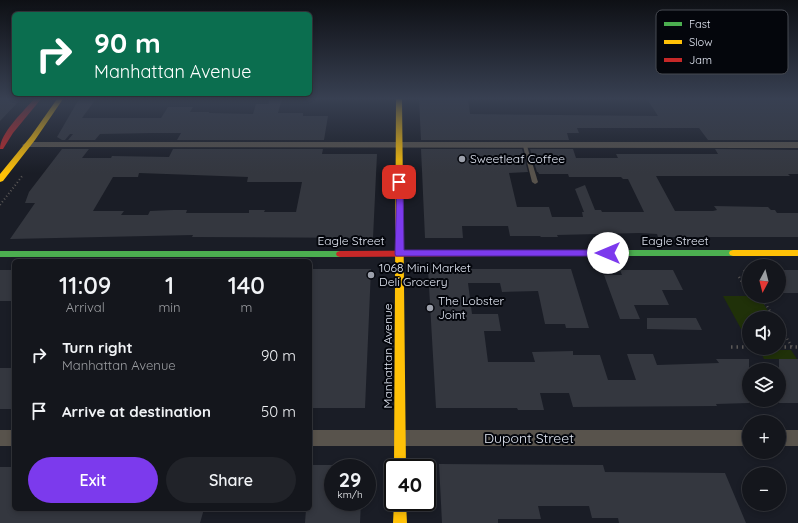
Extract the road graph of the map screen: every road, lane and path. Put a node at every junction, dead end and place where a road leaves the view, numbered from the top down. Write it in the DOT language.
graph roads {
  1 [pos="18,123"];
  2 [pos="42,123"];
  3 [pos="399,123"];
  4 [pos="27,145"];
  5 [pos="798,145"];
  6 [pos="0,146"];
  7 [pos="399,146"];
  8 [pos="525,146"];
  9 [pos="0,179"];
  10 [pos="535,182"];
  11 [pos="798,253"];
  12 [pos="0,254"];
  13 [pos="399,254"];
  14 [pos="739,277"];
  15 [pos="742,282"];
  16 [pos="786,337"];
  17 [pos="731,347"];
  18 [pos="742,347"];
  19 [pos="786,347"];
  20 [pos="792,347"];
  21 [pos="798,347"];
  22 [pos="0,438"];
  23 [pos="12,438"];
  24 [pos="312,438"];
  25 [pos="400,438"];
  26 [pos="742,438"];
  27 [pos="786,438"];
  28 [pos="798,438"];
  29 [pos="400,459"];
  30 [pos="400,511"];
  31 [pos="400,523"];
  1 -- 6 [label="street"];
  2 -- 4 [label="street"];
  3 -- 7 [label="street, Manhattan Avenue"];
  4 -- 7 [label="street"];
  4 -- 9 [label="street"];
  5 -- 8 [label="street"];
  7 -- 8 [label="street"];
  7 -- 13 [label="street, Manhattan Avenue"];
  8 -- 10 [label="lane"];
  11 -- 13 [label="street, Eagle Street"];
  12 -- 13 [label="street, Eagle Street"];
  13 -- 25 [label="street, Manhattan Avenue"];
  14 -- 15 [label="path"];
  16 -- 20 [label="path"];
  17 -- 18 [label="path"];
  19 -- 20 [label="path"];
  20 -- 21 [label="path"];
  22 -- 23 [label="street"];
  24 -- 25 [label="street, Dupont Street"];
  25 -- 26 [label="street, Dupont Street"];
  25 -- 29 [label="street, Manhattan Avenue"];
  27 -- 28 [label="street"];
  30 -- 31 [label="street"];
}
